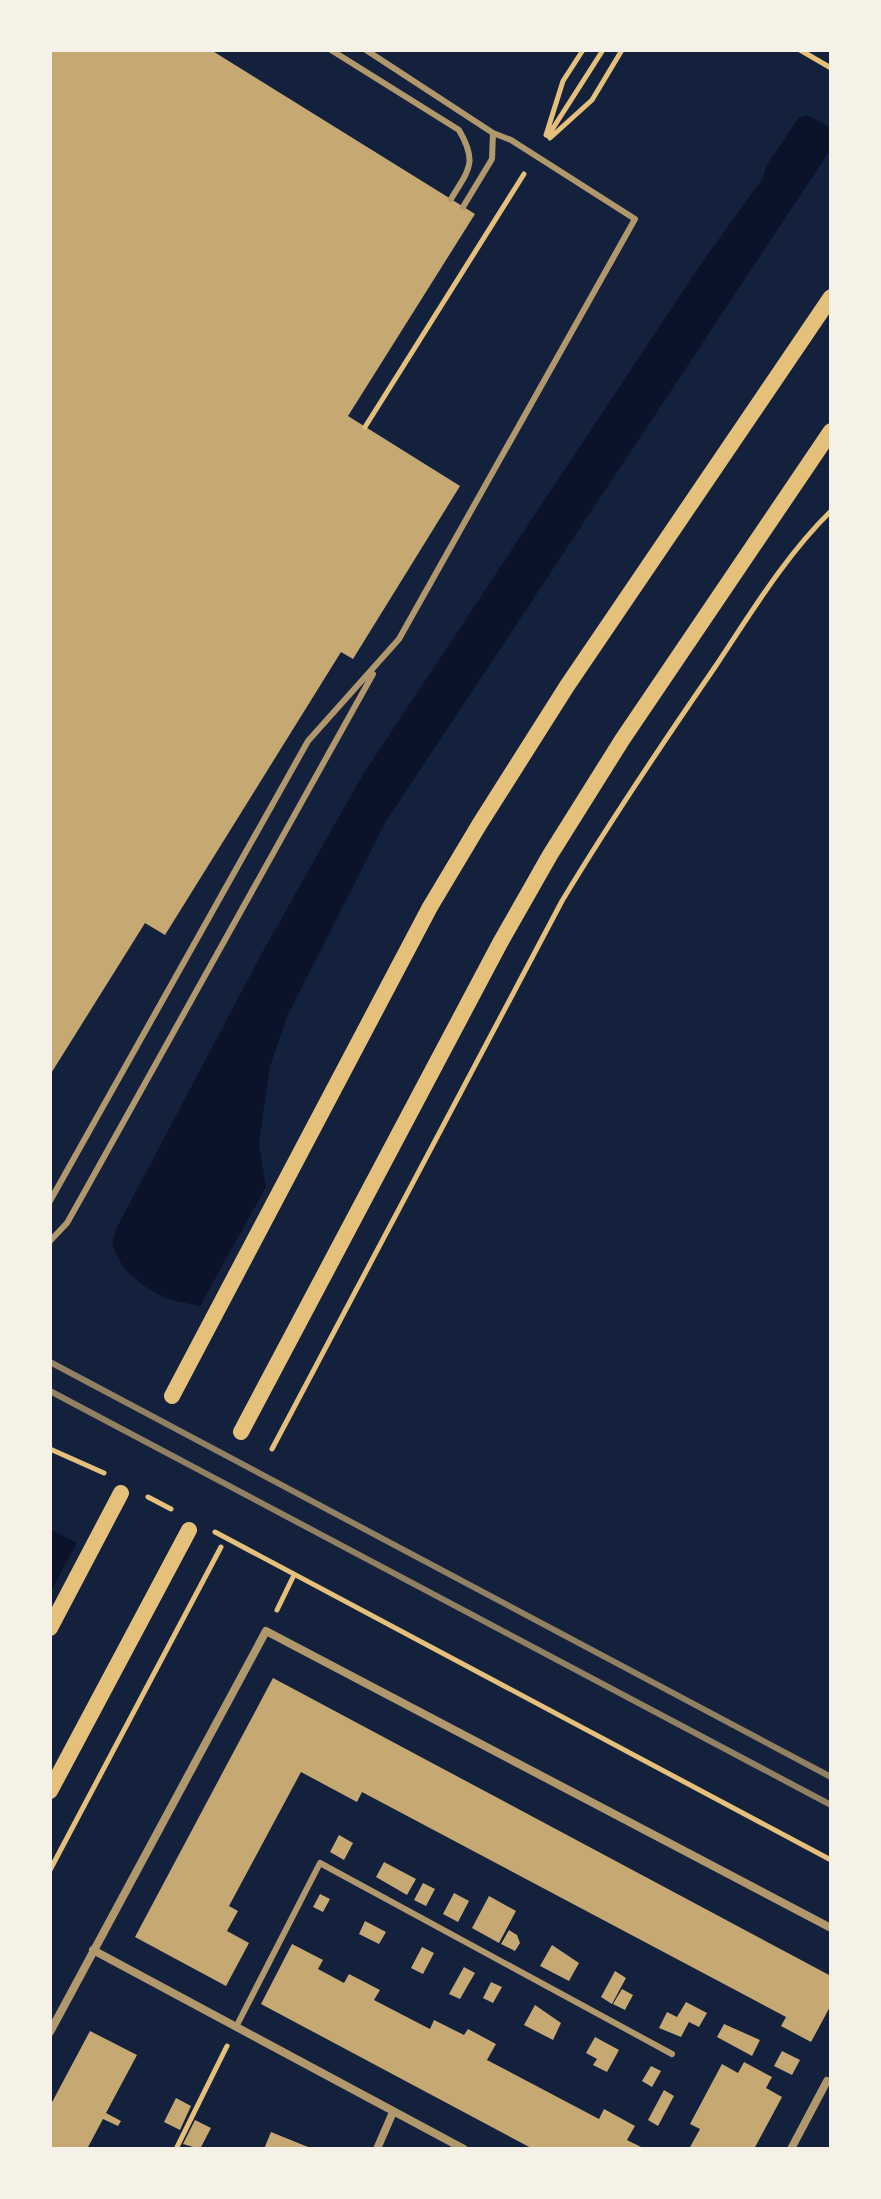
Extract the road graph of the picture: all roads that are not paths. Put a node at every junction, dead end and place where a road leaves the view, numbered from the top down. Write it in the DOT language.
graph roads {
  1 [pos="331,50"];
  2 [pos="366,50"];
  3 [pos="493,133"];
  4 [pos="451,199"];
  5 [pos="463,207"];
  6 [pos="831,297"];
  7 [pos="831,431"];
  8 [pos="379,663"];
  9 [pos="50,1201"];
  10 [pos="50,1241"];
  11 [pos="172,1396"];
  12 [pos="241,1432"];
  13 [pos="128,1492"];
  14 [pos="189,1530"];
  15 [pos="50,1628"];
  16 [pos="50,1791"];
  17 [pos="831,1928"];
  18 [pos="93,1950"];
  19 [pos="236,2027"];
  20 [pos="50,2032"];
  21 [pos="672,2054"];
  22 [pos="827,2081"];
  23 [pos="393,2112"];
  24 [pos="377,2149"];
  25 [pos="464,2149"];
  26 [pos="791,2149"];
  1 -- 4 [label="lane"];
  2 -- 3 [label="lane"];
  3 -- 5 [label="lane"];
  3 -- 8 [label="lane"];
  6 -- 11 [label="main road"];
  7 -- 12 [label="main road"];
  8 -- 9 [label="lane"];
  8 -- 10 [label="lane"];
  13 -- 15 [label="main road"];
  14 -- 16 [label="main road"];
  17 -- 18 [label="street"];
  18 -- 19 [label="street"];
  18 -- 20 [label="street"];
  19 -- 21 [label="lane"];
  19 -- 23 [label="street"];
  22 -- 26 [label="street"];
  23 -- 24 [label="street"];
  23 -- 25 [label="street"];
}
